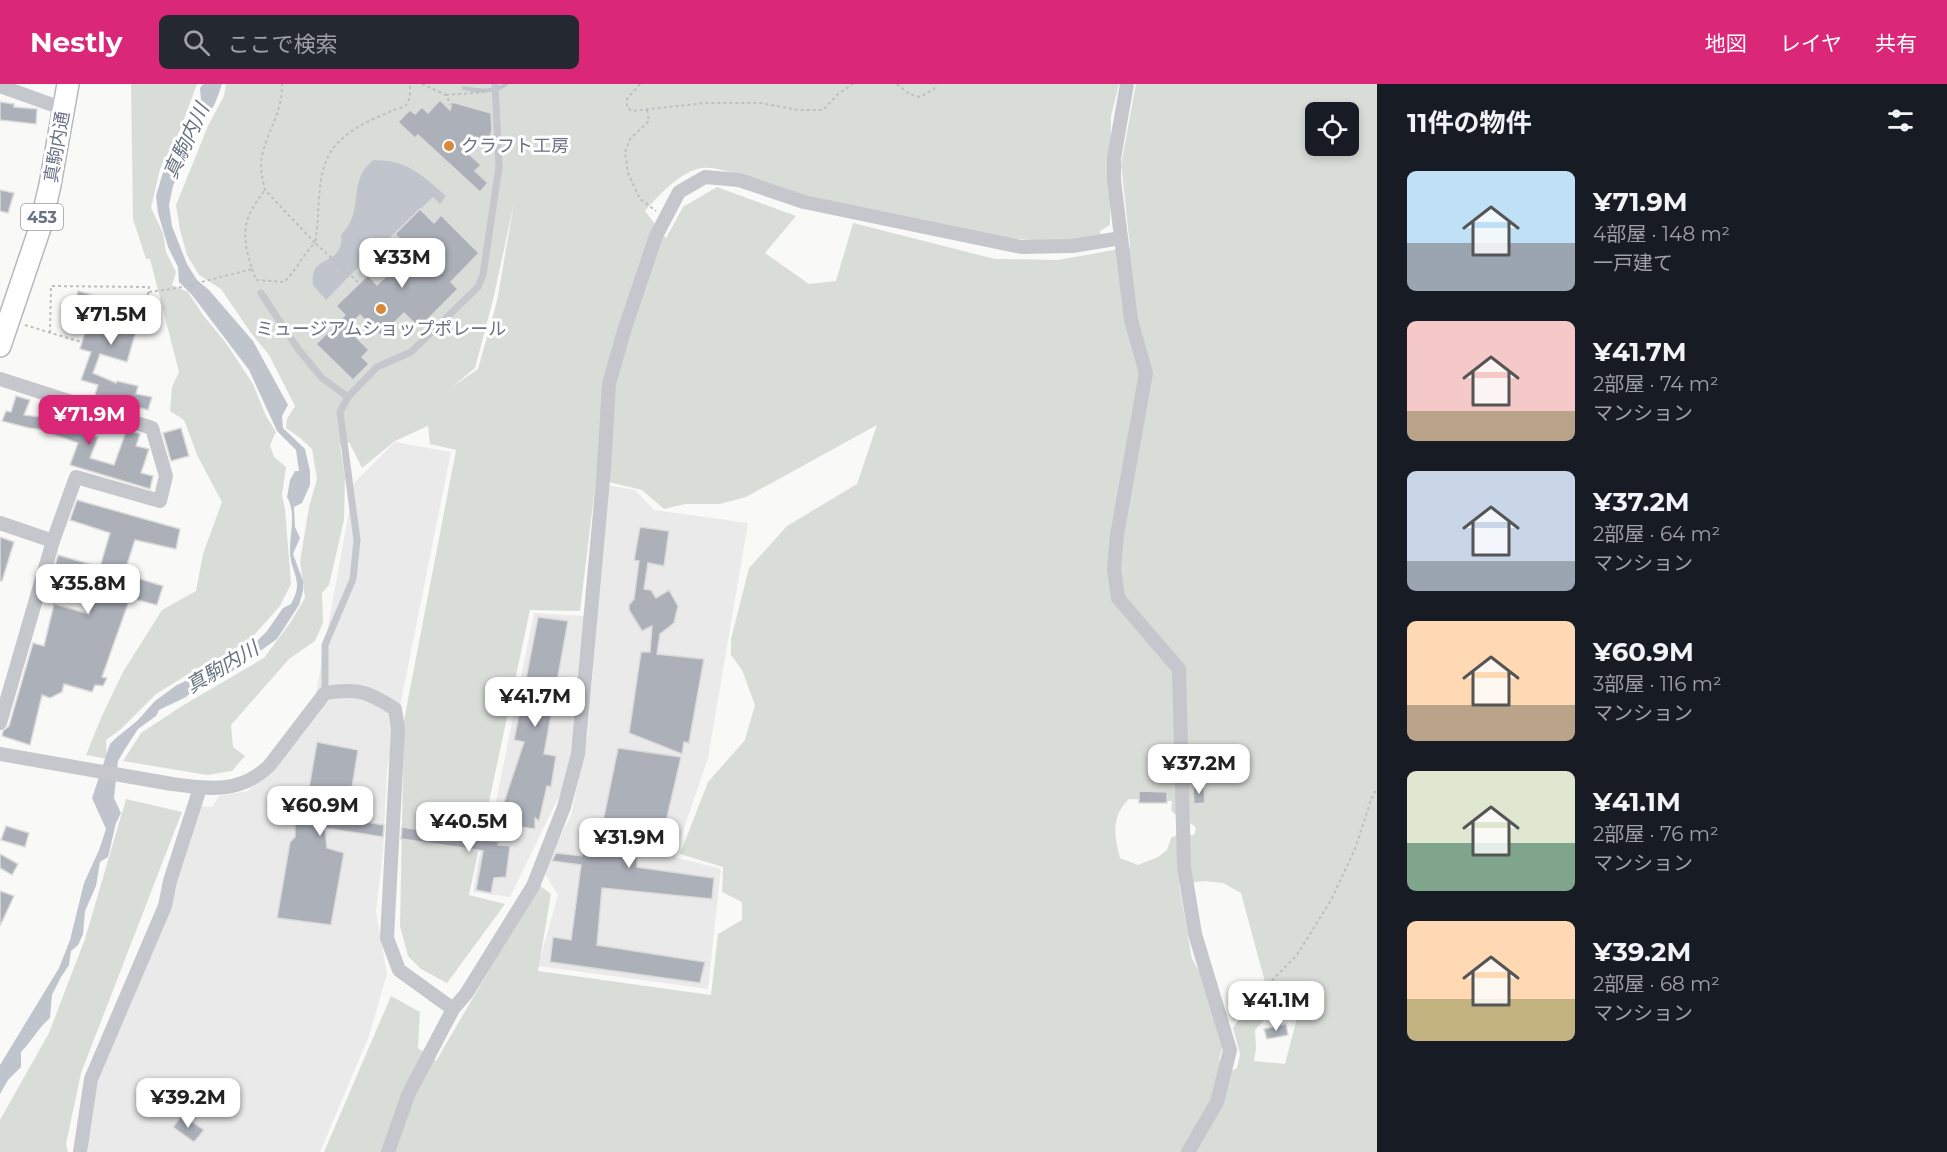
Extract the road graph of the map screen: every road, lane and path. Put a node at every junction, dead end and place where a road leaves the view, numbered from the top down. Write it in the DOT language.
graph roads {
  1 [pos="68,84"];
  2 [pos="282,84"];
  3 [pos="410,84"];
  4 [pos="422,84"];
  5 [pos="495,84"];
  6 [pos="640,84"];
  7 [pos="853,84"];
  8 [pos="897,84"];
  9 [pos="936,84"];
  10 [pos="1126,84"];
  11 [pos="0,86"];
  12 [pos="21,88"];
  13 [pos="489,92"];
  14 [pos="446,95"];
  15 [pos="451,105"];
  16 [pos="64,109"];
  17 [pos="647,110"];
  18 [pos="265,190"];
  19 [pos="666,218"];
  20 [pos="1121,238"];
  21 [pos="315,243"];
  22 [pos="252,269"];
  23 [pos="358,282"];
  24 [pos="149,292"];
  25 [pos="261,293"];
  26 [pos="12,313"];
  27 [pos="145,315"];
  28 [pos="50,333"];
  29 [pos="81,342"];
  30 [pos="0,346"];
  31 [pos="0,380"];
  32 [pos="348,397"];
  33 [pos="0,523"];
  34 [pos="53,541"];
  35 [pos="325,693"];
  36 [pos="0,723"];
  37 [pos="0,754"];
  38 [pos="200,788"];
  39 [pos="1377,788"];
  40 [pos="453,1009"];
  41 [pos="1224,1028"];
  42 [pos="80,1152"];
  43 [pos="388,1152"];
  44 [pos="1188,1152"];
  1 -- 16 [label="highway, 真駒内通 / 453"];
  2 -- 18 [label="path"];
  3 -- 21 [label="path"];
  4 -- 14 [label="path"];
  5 -- 32 [label="lane"];
  6 -- 17 [label="path"];
  7 -- 17 [label="path"];
  8 -- 9 [label="path"];
  10 -- 20 [label="street"];
  11 -- 12 [label="street"];
  12 -- 16 [label="street"];
  13 -- 14 [label="path"];
  14 -- 15 [label="path"];
  16 -- 26 [label="highway, 真駒内通 / 453"];
  17 -- 19 [label="path"];
  18 -- 21 [label="path"];
  18 -- 22 [label="path"];
  19 -- 20 [label="street"];
  19 -- 40 [label="street"];
  20 -- 41 [label="street"];
  21 -- 22 [label="path"];
  21 -- 23 [label="path"];
  22 -- 24 [label="path"];
  24 -- 27 [label="path"];
  24 -- 28 [label="path"];
  25 -- 32 [label="lane"];
  26 -- 28 [label="path"];
  26 -- 30 [label="highway, 真駒内通 / 453"];
  28 -- 29 [label="path"];
  31 -- 34 [label="street"];
  32 -- 35 [label="lane"];
  33 -- 34 [label="street"];
  34 -- 36 [label="street"];
  35 -- 38 [label="street"];
  35 -- 40 [label="street"];
  37 -- 38 [label="street"];
  38 -- 42 [label="street"];
  39 -- 41 [label="path"];
  40 -- 43 [label="street"];
  41 -- 44 [label="street"];
}
